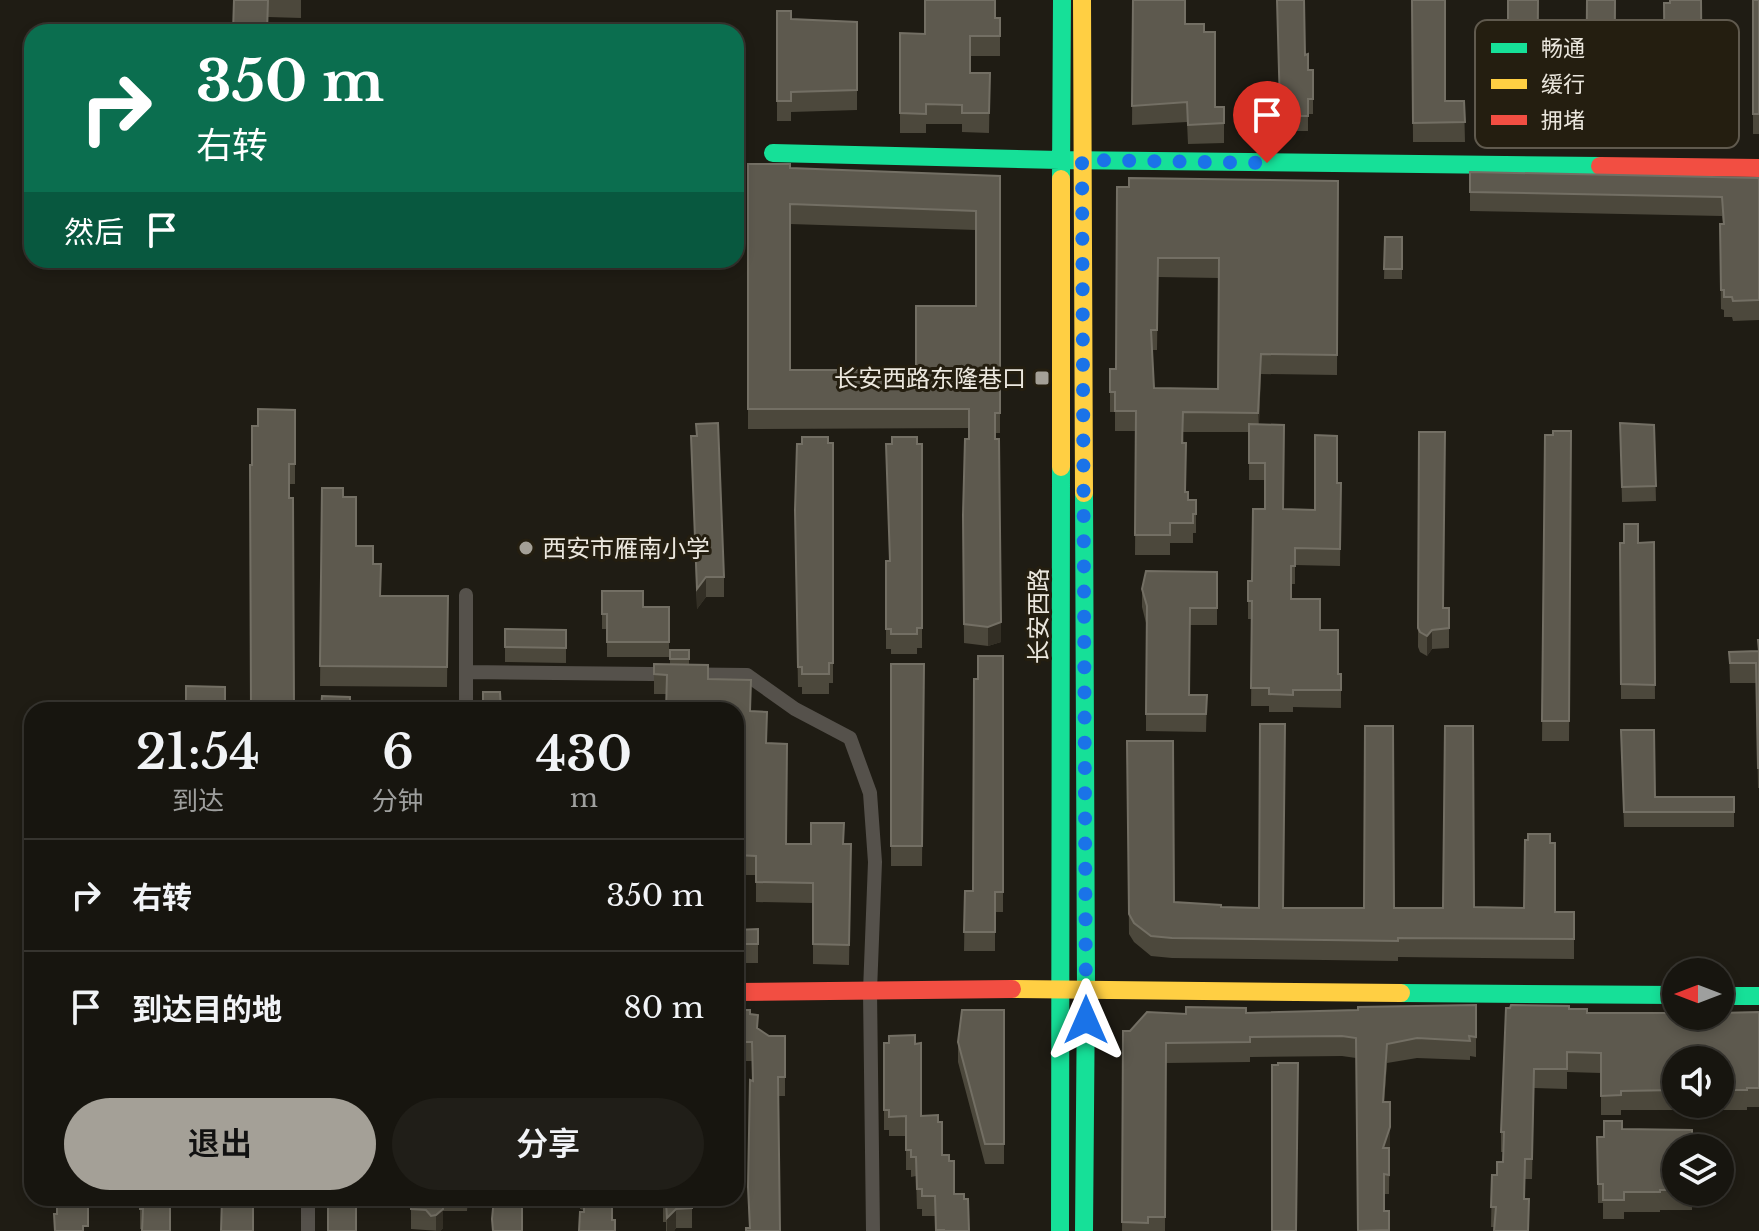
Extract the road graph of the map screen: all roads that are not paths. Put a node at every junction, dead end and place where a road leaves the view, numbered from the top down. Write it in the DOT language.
graph roads {
  1 [pos="1062,0"];
  2 [pos="1082,0"];
  3 [pos="773,153"];
  4 [pos="1060,160"];
  5 [pos="1082,160"];
  6 [pos="1759,168"];
  7 [pos="466,595"];
  8 [pos="466,672"];
  9 [pos="466,702"];
  10 [pos="1063,988"];
  11 [pos="1086,990"];
  12 [pos="870,991"];
  13 [pos="744,992"];
  14 [pos="1662,995"];
  15 [pos="1734,996"];
  16 [pos="1759,996"];
  17 [pos="308,1206"];
  18 [pos="308,1231"];
  19 [pos="873,1231"];
  20 [pos="1060,1231"];
  21 [pos="1084,1231"];
  1 -- 4 [label="main road, 长安西路"];
  2 -- 5 [label="main road, 长安西路"];
  3 -- 4 [label="main road"];
  4 -- 5 [label="main road"];
  4 -- 10 [label="main road, 长安西路"];
  5 -- 6 [label="main road"];
  5 -- 11 [label="main road, 长安西路"];
  7 -- 8 [label="street"];
  8 -- 9 [label="street"];
  8 -- 12 [label="street"];
  10 -- 11 [label="main road"];
  10 -- 12 [label="main road"];
  10 -- 20 [label="main road, 长安西路"];
  11 -- 14 [label="main road"];
  11 -- 21 [label="main road, 长安西路"];
  12 -- 13 [label="main road"];
  12 -- 19 [label="street"];
  15 -- 16 [label="main road"];
  17 -- 18 [label="street"];
}
